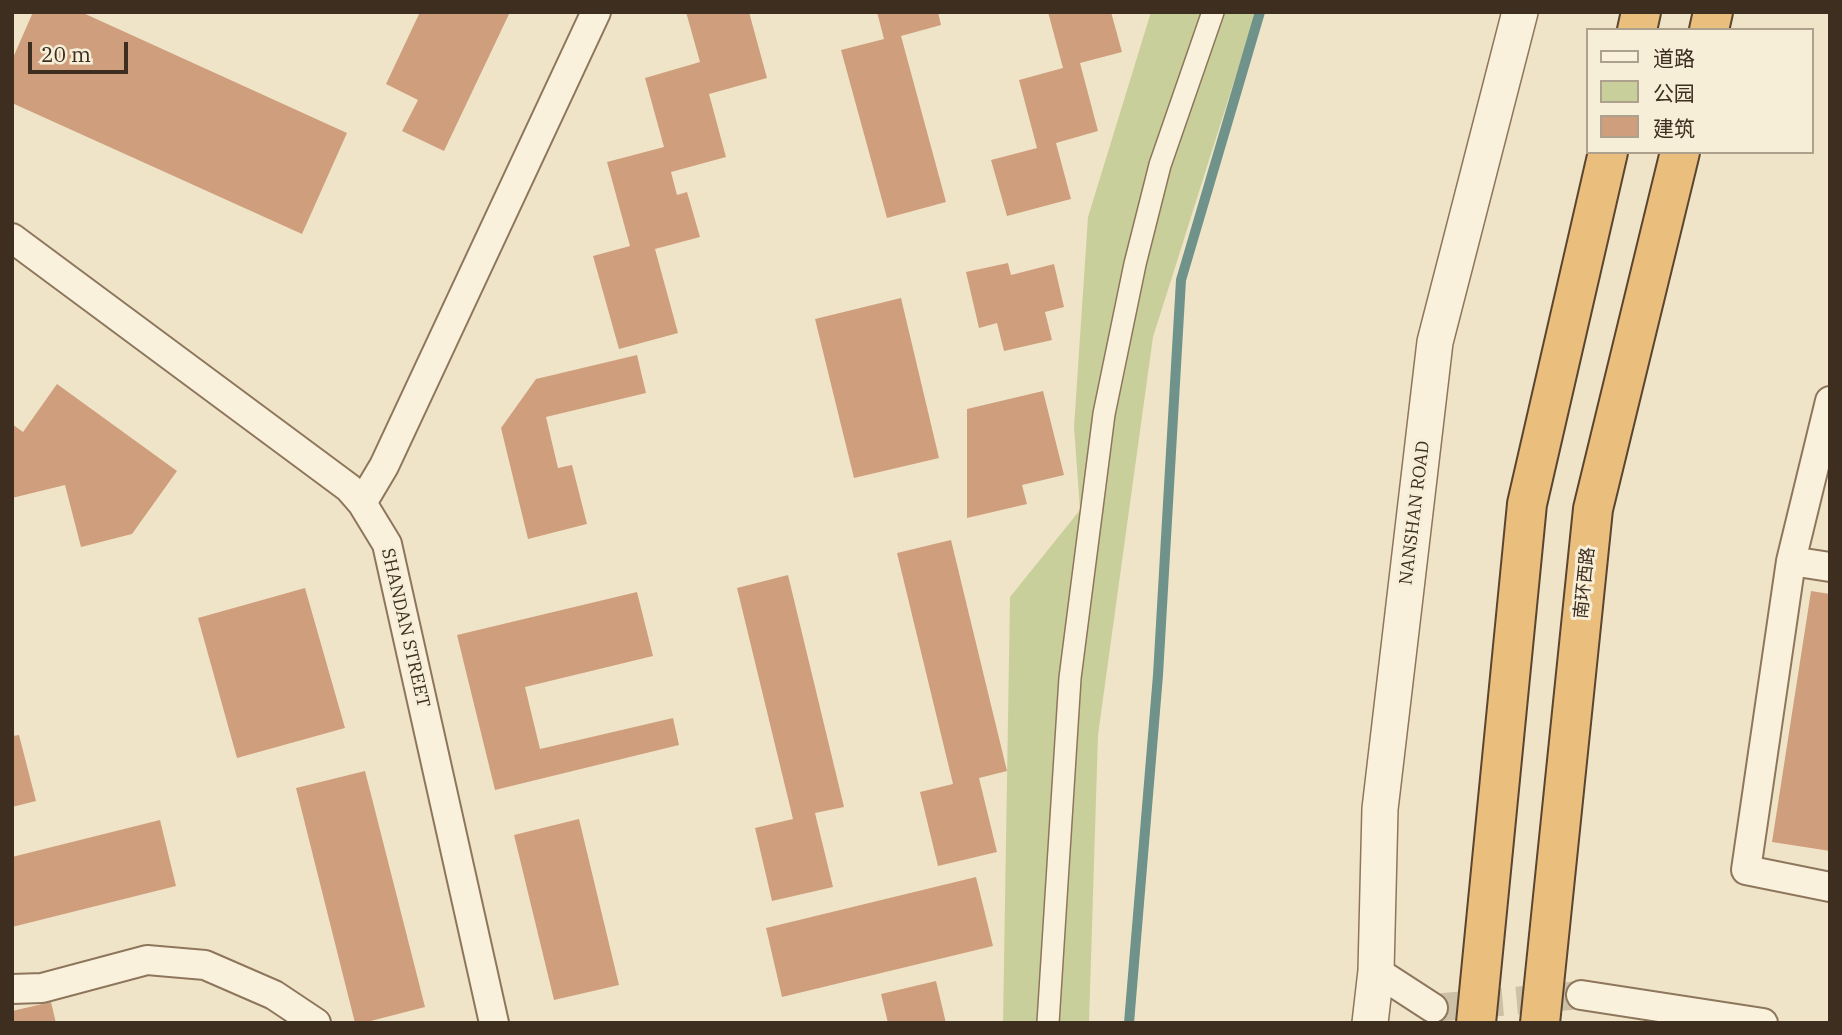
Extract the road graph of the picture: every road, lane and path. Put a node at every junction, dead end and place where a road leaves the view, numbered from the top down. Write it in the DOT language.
graph roads {
  1 [pos="596,12"];
  2 [pos="1213,12"];
  3 [pos="1520,12"];
  4 [pos="1608,154"];
  5 [pos="1679,154"];
  6 [pos="12,238"];
  7 [pos="1830,401"];
  8 [pos="362,503"];
  9 [pos="1791,561"];
  10 [pos="1830,567"];
  11 [pos="1830,887"];
  12 [pos="1376,971"];
  13 [pos="12,989"];
  14 [pos="1581,995"];
  15 [pos="1433,1008"];
  16 [pos="316,1023"];
  17 [pos="494,1023"];
  18 [pos="1048,1023"];
  19 [pos="1370,1023"];
  20 [pos="1476,1023"];
  21 [pos="1539,1023"];
  22 [pos="1763,1023"];
  1 -- 8 [label="street"];
  2 -- 18 [label="street"];
  3 -- 12 [label="street, NANSHAN ROAD"];
  4 -- 20 [label="highway"];
  5 -- 21 [label="highway, 南环西路"];
  6 -- 8 [label="street, SHANDAN STREET"];
  7 -- 9 [label="street"];
  8 -- 17 [label="street, SHANDAN STREET"];
  9 -- 10 [label="street"];
  9 -- 11 [label="street"];
  12 -- 15 [label="street"];
  12 -- 19 [label="street, NANSHAN ROAD"];
  13 -- 16 [label="street"];
  14 -- 22 [label="street"];
}
